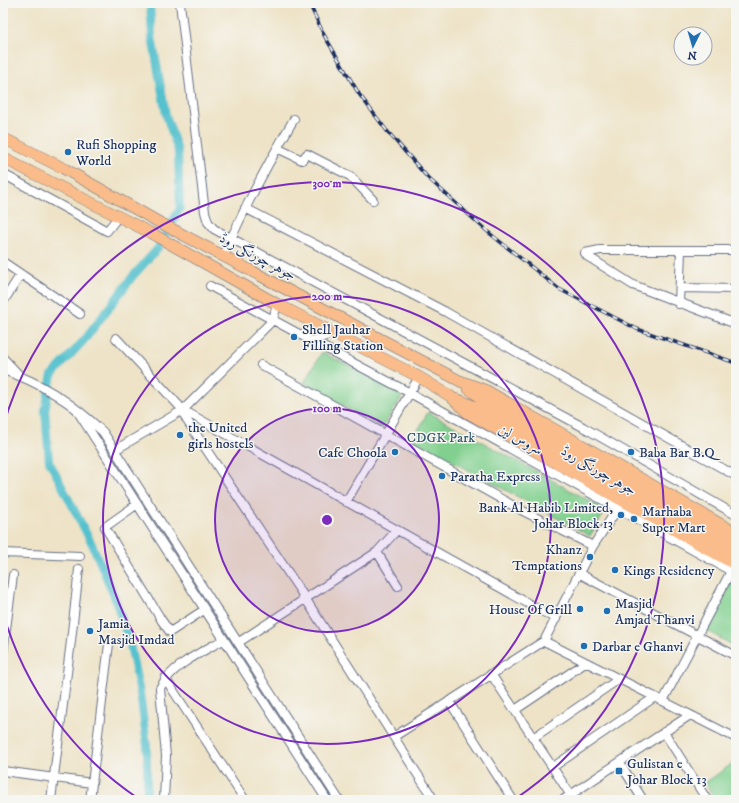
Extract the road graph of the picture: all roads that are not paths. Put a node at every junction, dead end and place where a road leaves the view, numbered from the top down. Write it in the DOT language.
graph roads {
  1 [pos="180,3"];
  2 [pos="294,120"];
  3 [pos="3,138"];
  4 [pos="277,148"];
  5 [pos="3,158"];
  6 [pos="3,174"];
  7 [pos="373,200"];
  8 [pos="246,208"];
  9 [pos="118,217"];
  10 [pos="231,238"];
  11 [pos="681,250"];
  12 [pos="736,250"];
  13 [pos="224,255"];
  14 [pos="3,262"];
  15 [pos="21,274"];
  16 [pos="210,286"];
  17 [pos="681,288"];
  18 [pos="736,289"];
  19 [pos="3,302"];
  20 [pos="277,304"];
  21 [pos="679,304"];
  22 [pos="80,314"];
  23 [pos="273,320"];
  24 [pos="736,324"];
  25 [pos="334,333"];
  26 [pos="116,338"];
  27 [pos="312,341"];
  28 [pos="3,358"];
  29 [pos="261,365"];
  30 [pos="3,370"];
  31 [pos="20,376"];
  32 [pos="419,377"];
  33 [pos="460,381"];
  34 [pos="410,393"];
  35 [pos="450,396"];
  36 [pos="72,406"];
  37 [pos="183,410"];
  38 [pos="465,418"];
  39 [pos="387,435"];
  40 [pos="115,450"];
  41 [pos="736,476"];
  42 [pos="346,502"];
  43 [pos="136,506"];
  44 [pos="618,508"];
  45 [pos="736,515"];
  46 [pos="397,530"];
  47 [pos="736,533"];
  48 [pos="736,543"];
  49 [pos="593,546"];
  50 [pos="377,552"];
  51 [pos="3,553"];
  52 [pos="736,554"];
  53 [pos="80,556"];
  54 [pos="78,569"];
  55 [pos="734,570"];
  56 [pos="580,574"];
  57 [pos="13,575"];
  58 [pos="398,586"];
  59 [pos="305,598"];
  60 [pos="204,610"];
  61 [pos="556,619"];
  62 [pos="697,635"];
  63 [pos="223,640"];
  64 [pos="544,641"];
  65 [pos="238,642"];
  66 [pos="110,644"];
  67 [pos="3,652"];
  68 [pos="736,656"];
  69 [pos="585,662"];
  70 [pos="491,674"];
  71 [pos="165,678"];
  72 [pos="620,679"];
  73 [pos="655,697"];
  74 [pos="449,701"];
  75 [pos="663,701"];
  76 [pos="515,710"];
  77 [pos="690,715"];
  78 [pos="664,732"];
  79 [pos="395,736"];
  80 [pos="533,738"];
  81 [pos="736,738"];
  82 [pos="620,763"];
  83 [pos="553,767"];
  84 [pos="3,771"];
  85 [pos="54,778"];
  86 [pos="92,783"];
  87 [pos="337,797"];
  88 [pos="573,797"];
  89 [pos="165,798"];
  90 [pos="51,800"];
  91 [pos="90,800"];
  92 [pos="245,800"];
  93 [pos="327,800"];
  94 [pos="434,800"];
  95 [pos="513,800"];
  96 [pos="563,800"];
  97 [pos="643,800"];
  98 [pos="708,800"];
  1 -- 10 [label="street"];
  2 -- 4 [label="street"];
  3 -- 13 [label="main road, جوہر چورنگی روڈ"];
  4 -- 7 [label="street"];
  4 -- 8 [label="street"];
  5 -- 9 [label="main road, جوہر چورنگی روڈ"];
  6 -- 9 [label="street"];
  8 -- 10 [label="street"];
  8 -- 41 [label="street"];
  9 -- 20 [label="main road, جوہر چورنگی روڈ"];
  10 -- 13 [label="street"];
  10 -- 45 [label="street"];
  11 -- 12 [label="street"];
  11 -- 17 [label="street"];
  11 -- 21 [label="street"];
  13 -- 33 [label="main road, جوہر چورنگی روڈ"];
  14 -- 15 [label="street"];
  15 -- 19 [label="street"];
  15 -- 22 [label="street"];
  16 -- 23 [label="street, سروس لین"];
  17 -- 18 [label="street"];
  17 -- 21 [label="street"];
  20 -- 23 [label="street"];
  20 -- 25 [label="main road, جوہر چورنگی روڈ"];
  21 -- 24 [label="street"];
  23 -- 27 [label="street, سروس لین"];
  23 -- 37 [label="street"];
  25 -- 27 [label="street"];
  25 -- 32 [label="main road, جوہر چورنگی روڈ"];
  26 -- 37 [label="street"];
  27 -- 34 [label="street, سروس لین"];
  28 -- 31 [label="street"];
  29 -- 39 [label="street"];
  30 -- 31 [label="street"];
  31 -- 36 [label="street"];
  32 -- 34 [label="street"];
  32 -- 35 [label="main road, جوہر چورنگی روڈ"];
  33 -- 47 [label="main road, جوہر چورنگی روڈ"];
  33 -- 48 [label="main road, جوہر چورنگی روڈ"];
  34 -- 38 [label="street, سروس لین"];
  34 -- 39 [label="street"];
  35 -- 38 [label="main road, جوہر چورنگی روڈ"];
  35 -- 52 [label="main road, جوہر چورنگی روڈ"];
  36 -- 40 [label="street"];
  36 -- 43 [label="street"];
  37 -- 40 [label="street"];
  37 -- 42 [label="street"];
  37 -- 59 [label="street"];
  38 -- 44 [label="street, سروس لین"];
  38 -- 55 [label="main road, جوہر چورنگی روڈ"];
  39 -- 42 [label="street"];
  39 -- 49 [label="street"];
  40 -- 65 [label="street"];
  42 -- 46 [label="street"];
  43 -- 60 [label="street"];
  43 -- 60 [label="street"];
  44 -- 49 [label="street"];
  44 -- 55 [label="street, سروس لین"];
  46 -- 50 [label="street"];
  46 -- 61 [label="street"];
  49 -- 56 [label="street"];
  50 -- 58 [label="street"];
  50 -- 59 [label="street"];
  51 -- 53 [label="street"];
  54 -- 85 [label="street"];
  55 -- 62 [label="street"];
  56 -- 61 [label="street"];
  56 -- 62 [label="street"];
  57 -- 67 [label="street"];
  59 -- 65 [label="street"];
  59 -- 79 [label="street"];
  60 -- 63 [label="street"];
  61 -- 64 [label="street"];
  62 -- 68 [label="street"];
  62 -- 75 [label="street"];
  63 -- 71 [label="street"];
  63 -- 93 [label="street"];
  64 -- 69 [label="street"];
  64 -- 70 [label="street"];
  65 -- 87 [label="street"];
  66 -- 86 [label="street"];
  69 -- 72 [label="street"];
  69 -- 76 [label="street"];
  70 -- 74 [label="street"];
  70 -- 76 [label="street"];
  71 -- 89 [label="street"];
  71 -- 92 [label="street"];
  72 -- 73 [label="street"];
  72 -- 80 [label="street"];
  73 -- 75 [label="street"];
  73 -- 83 [label="street"];
  74 -- 79 [label="street"];
  74 -- 95 [label="street"];
  75 -- 77 [label="street"];
  76 -- 80 [label="street"];
  77 -- 78 [label="street"];
  77 -- 81 [label="street"];
  78 -- 82 [label="street"];
  78 -- 98 [label="street"];
  79 -- 94 [label="street"];
  80 -- 83 [label="street"];
  82 -- 88 [label="street"];
  82 -- 97 [label="street"];
  83 -- 88 [label="street"];
  84 -- 85 [label="street"];
  85 -- 86 [label="street"];
  85 -- 90 [label="street"];
  86 -- 91 [label="street"];
  87 -- 93 [label="street"];
  88 -- 96 [label="street"];
}
